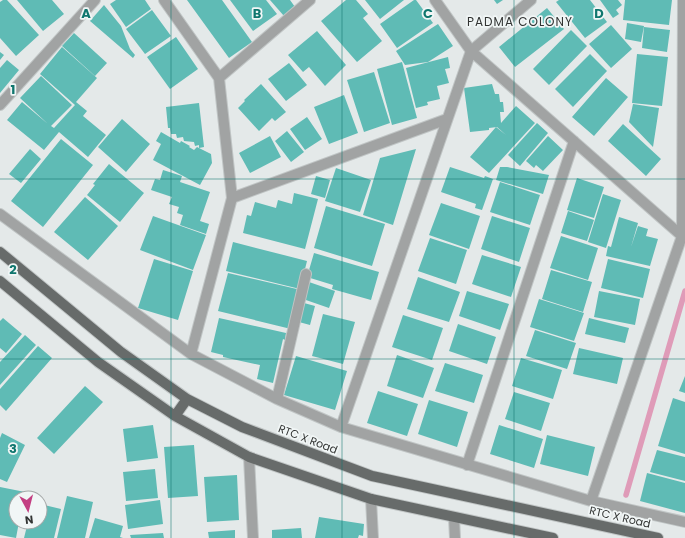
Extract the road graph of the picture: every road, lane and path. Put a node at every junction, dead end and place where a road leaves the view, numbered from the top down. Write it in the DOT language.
graph roads {
  1 [pos="95,0"];
  2 [pos="164,0"];
  3 [pos="310,0"];
  4 [pos="435,0"];
  5 [pos="531,0"];
  6 [pos="683,0"];
  7 [pos="471,50"];
  8 [pos="219,78"];
  9 [pos="0,105"];
  10 [pos="447,119"];
  11 [pos="574,141"];
  12 [pos="232,198"];
  13 [pos="0,214"];
  14 [pos="682,236"];
  15 [pos="0,252"];
  16 [pos="306,274"];
  17 [pos="0,281"];
  18 [pos="191,354"];
  19 [pos="187,399"];
  20 [pos="277,399"];
  21 [pos="175,416"];
  22 [pos="341,427"];
  23 [pos="249,457"];
  24 [pos="467,465"];
  25 [pos="371,499"];
  26 [pos="591,501"];
  27 [pos="454,518"];
  28 [pos="685,522"];
  29 [pos="253,538"];
  30 [pos="373,538"];
  31 [pos="455,538"];
  32 [pos="553,538"];
  33 [pos="658,538"];
  1 -- 9 [label="street"];
  2 -- 8 [label="street"];
  3 -- 8 [label="street"];
  4 -- 7 [label="street"];
  5 -- 7 [label="street"];
  6 -- 14 [label="street"];
  7 -- 10 [label="street"];
  7 -- 11 [label="street"];
  8 -- 12 [label="street"];
  10 -- 12 [label="street"];
  10 -- 22 [label="street"];
  11 -- 14 [label="street"];
  11 -- 24 [label="street"];
  12 -- 18 [label="street"];
  13 -- 18 [label="street"];
  14 -- 26 [label="street"];
  15 -- 19 [label="main road, RTC X Road"];
  16 -- 20 [label="street"];
  17 -- 21 [label="main road"];
  18 -- 20 [label="street"];
  19 -- 21 [label="main road"];
  19 -- 33 [label="main road, RTC X Road"];
  20 -- 22 [label="street"];
  21 -- 23 [label="main road"];
  22 -- 24 [label="street"];
  23 -- 25 [label="main road"];
  23 -- 29 [label="street"];
  24 -- 26 [label="street"];
  25 -- 27 [label="main road"];
  25 -- 30 [label="street"];
  26 -- 28 [label="street"];
  27 -- 31 [label="street"];
  27 -- 32 [label="main road"];
}
